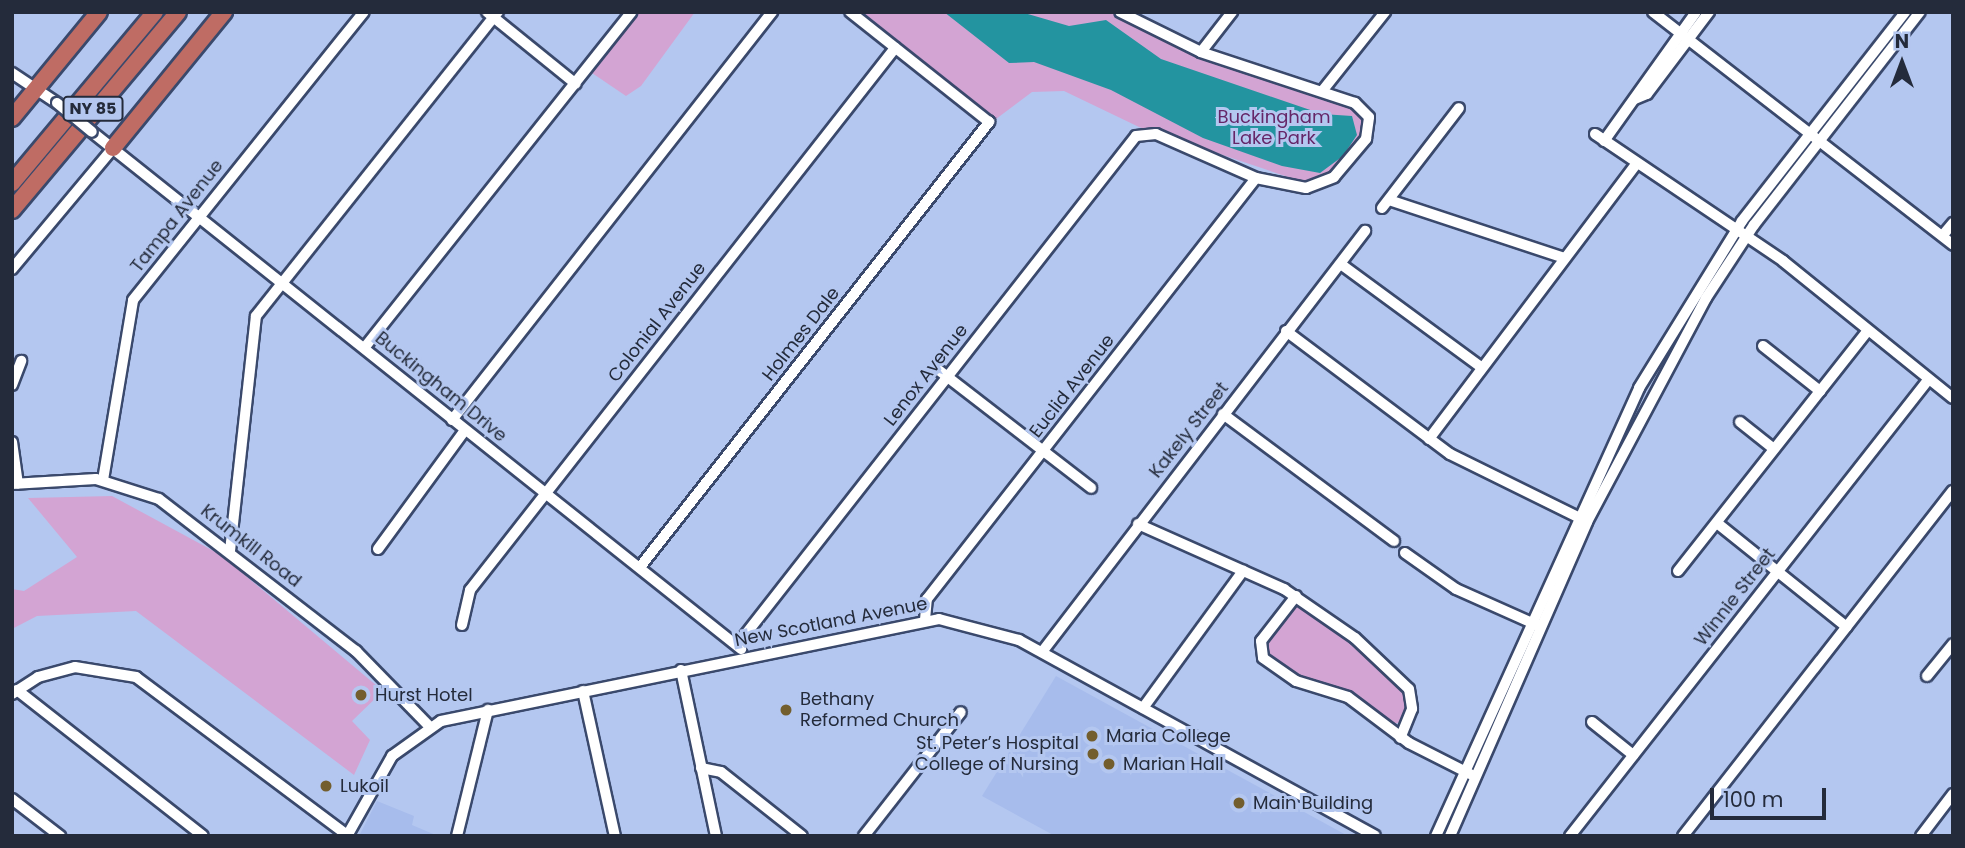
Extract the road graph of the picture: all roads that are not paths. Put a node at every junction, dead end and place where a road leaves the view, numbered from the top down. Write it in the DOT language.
graph roads {
  1 [pos="99,12"];
  2 [pos="155,12"];
  3 [pos="177,12"];
  4 [pos="224,12"];
  5 [pos="363,12"];
  6 [pos="631,12"];
  7 [pos="772,12"];
  8 [pos="850,12"];
  9 [pos="1121,12"];
  10 [pos="1232,12"];
  11 [pos="1385,12"];
  12 [pos="1653,12"];
  13 [pos="1696,12"];
  14 [pos="1709,12"];
  15 [pos="1905,12"];
  16 [pos="1920,12"];
  17 [pos="493,14"];
  18 [pos="1682,39"];
  19 [pos="895,48"];
  20 [pos="1201,52"];
  21 [pos="1873,53"];
  22 [pos="1882,61"];
  23 [pos="12,73"];
  24 [pos="576,84"];
  25 [pos="35,86"];
  26 [pos="1323,90"];
  27 [pos="1459,107"];
  28 [pos="12,118"];
  29 [pos="1813,139"];
  30 [pos="119,152"];
  31 [pos="1635,166"];
  32 [pos="1256,178"];
  33 [pos="12,183"];
  34 [pos="12,210"];
  35 [pos="199,215"];
  36 [pos="1953,222"];
  37 [pos="1365,231"];
  38 [pos="1741,233"];
  39 [pos="1943,235"];
  40 [pos="1953,244"];
  41 [pos="1564,258"];
  42 [pos="1342,265"];
  43 [pos="12,269"];
  44 [pos="282,280"];
  45 [pos="1681,316"];
  46 [pos="1692,322"];
  47 [pos="1286,331"];
  48 [pos="1866,333"];
  49 [pos="1763,346"];
  50 [pos="365,347"];
  51 [pos="21,361"];
  52 [pos="1481,367"];
  53 [pos="936,368"];
  54 [pos="947,377"];
  55 [pos="1928,380"];
  56 [pos="12,385"];
  57 [pos="1639,388"];
  58 [pos="1820,391"];
  59 [pos="1651,394"];
  60 [pos="1953,398"];
  61 [pos="1223,414"];
  62 [pos="452,420"];
  63 [pos="1740,422"];
  64 [pos="465,430"];
  65 [pos="1617,431"];
  66 [pos="1628,436"];
  67 [pos="1429,439"];
  68 [pos="12,442"];
  69 [pos="1774,449"];
  70 [pos="1043,451"];
  71 [pos="103,480"];
  72 [pos="15,484"];
  73 [pos="1091,488"];
  74 [pos="1953,491"];
  75 [pos="545,493"];
  76 [pos="1576,516"];
  77 [pos="1587,522"];
  78 [pos="1717,523"];
  79 [pos="1138,524"];
  80 [pos="1394,541"];
  81 [pos="378,549"];
  82 [pos="230,551"];
  83 [pos="1405,552"];
  84 [pos="640,567"];
  85 [pos="1243,571"];
  86 [pos="1678,571"];
  87 [pos="1777,572"];
  88 [pos="1296,596"];
  89 [pos="925,620"];
  90 [pos="463,625"];
  91 [pos="1538,625"];
  92 [pos="1847,627"];
  93 [pos="738,644"];
  94 [pos="1953,644"];
  95 [pos="1042,652"];
  96 [pos="743,657"];
  97 [pos="681,670"];
  98 [pos="1927,676"];
  99 [pos="583,691"];
  100 [pos="15,692"];
  101 [pos="1143,708"];
  102 [pos="488,710"];
  103 [pos="961,712"];
  104 [pos="1592,722"];
  105 [pos="429,726"];
  106 [pos="1400,737"];
  107 [pos="1633,755"];
  108 [pos="701,768"];
  109 [pos="1467,772"];
  110 [pos="1478,778"];
  111 [pos="1953,794"];
  112 [pos="12,799"];
  113 [pos="347,835"];
  114 [pos="1923,835"];
  115 [pos="60,836"];
  116 [pos="203,836"];
  117 [pos="457,836"];
  118 [pos="615,836"];
  119 [pos="716,836"];
  120 [pos="802,836"];
  121 [pos="863,836"];
  122 [pos="1375,836"];
  123 [pos="1436,836"];
  124 [pos="1450,836"];
  125 [pos="1570,836"];
  126 [pos="1683,836"];
  1 -- 25 [label="highway"];
  2 -- 33 [label="highway, NY 85"];
  3 -- 34 [label="highway, NY 85"];
  4 -- 30 [label="highway"];
  5 -- 35 [label="street, Tampa Avenue"];
  6 -- 24 [label="street"];
  7 -- 62 [label="street"];
  8 -- 19 [label="street"];
  9 -- 20 [label="street"];
  10 -- 20 [label="street"];
  11 -- 26 [label="street"];
  12 -- 18 [label="street"];
  13 -- 18 [label="street"];
  14 -- 18 [label="street"];
  15 -- 21 [label="street"];
  16 -- 22 [label="street"];
  17 -- 24 [label="street"];
  17 -- 44 [label="street"];
  18 -- 29 [label="street"];
  18 -- 31 [label="street"];
  19 -- 75 [label="street, Colonial Avenue"];
  19 -- 84 [label="street, Holmes Dale"];
  20 -- 26 [label="street"];
  21 -- 22 [label="street"];
  21 -- 29 [label="street"];
  22 -- 29 [label="street"];
  23 -- 25 [label="street"];
  24 -- 50 [label="street"];
  25 -- 28 [label="highway"];
  25 -- 30 [label="street, bridge"];
  26 -- 32 [label="street"];
  27 -- 41 [label="street"];
  29 -- 38 [label="street"];
  29 -- 39 [label="street"];
  30 -- 35 [label="street, Buckingham Drive"];
  30 -- 43 [label="street"];
  31 -- 38 [label="street"];
  31 -- 41 [label="street"];
  32 -- 54 [label="street, Lenox Avenue"];
  32 -- 70 [label="street, Euclid Avenue"];
  35 -- 44 [label="street, Buckingham Drive"];
  35 -- 71 [label="street, Tampa Avenue"];
  36 -- 39 [label="street"];
  37 -- 42 [label="street, Kakely Street"];
  38 -- 45 [label="street"];
  38 -- 46 [label="street"];
  38 -- 48 [label="street"];
  39 -- 40 [label="street"];
  41 -- 52 [label="street"];
  42 -- 47 [label="street, Kakely Street"];
  42 -- 52 [label="street"];
  44 -- 50 [label="street, Buckingham Drive"];
  44 -- 82 [label="street"];
  45 -- 46 [label="street"];
  45 -- 57 [label="street"];
  46 -- 59 [label="street"];
  47 -- 61 [label="street, Kakely Street"];
  47 -- 67 [label="street"];
  48 -- 55 [label="street"];
  48 -- 58 [label="street"];
  49 -- 58 [label="street"];
  50 -- 62 [label="street, Buckingham Drive"];
  51 -- 56 [label="street"];
  52 -- 67 [label="street"];
  53 -- 54 [label="street"];
  54 -- 70 [label="street"];
  54 -- 93 [label="street, Lenox Avenue"];
  55 -- 60 [label="street"];
  55 -- 87 [label="street, Winnie Street"];
  57 -- 59 [label="street"];
  57 -- 65 [label="street"];
  58 -- 69 [label="street"];
  59 -- 66 [label="street"];
  61 -- 79 [label="street, Kakely Street"];
  61 -- 80 [label="street"];
  62 -- 64 [label="street, Buckingham Drive"];
  63 -- 69 [label="street"];
  64 -- 75 [label="street, Buckingham Drive"];
  64 -- 81 [label="street"];
  65 -- 66 [label="street"];
  65 -- 76 [label="street"];
  66 -- 77 [label="street"];
  67 -- 76 [label="street"];
  68 -- 72 [label="street"];
  69 -- 78 [label="street"];
  70 -- 73 [label="street"];
  70 -- 89 [label="street, Euclid Avenue"];
  71 -- 72 [label="street, Krumkill Road"];
  71 -- 82 [label="street, Krumkill Road"];
  74 -- 92 [label="street"];
  75 -- 84 [label="street, Buckingham Drive"];
  75 -- 90 [label="street, Colonial Avenue"];
  76 -- 77 [label="street"];
  76 -- 91 [label="street"];
  77 -- 91 [label="street"];
  78 -- 86 [label="street"];
  78 -- 87 [label="street"];
  79 -- 85 [label="street"];
  79 -- 95 [label="street, Kakely Street"];
  82 -- 105 [label="street, Krumkill Road"];
  83 -- 91 [label="street"];
  84 -- 93 [label="street, Buckingham Drive"];
  85 -- 88 [label="street"];
  85 -- 101 [label="street"];
  87 -- 92 [label="street"];
  87 -- 107 [label="street, Winnie Street"];
  88 -- 106 [label="street"];
  88 -- 106 [label="street"];
  89 -- 95 [label="street, New Scotland Avenue"];
  89 -- 96 [label="street, New Scotland Avenue"];
  91 -- 109 [label="street"];
  91 -- 110 [label="street"];
  92 -- 126 [label="street"];
  93 -- 96 [label="street"];
  94 -- 98 [label="street"];
  95 -- 101 [label="street, New Scotland Avenue"];
  96 -- 97 [label="street, New Scotland Avenue"];
  97 -- 99 [label="street, New Scotland Avenue"];
  97 -- 108 [label="street"];
  99 -- 102 [label="street, New Scotland Avenue"];
  99 -- 118 [label="street"];
  100 -- 113 [label="street"];
  100 -- 116 [label="street"];
  101 -- 122 [label="street, New Scotland Avenue"];
  102 -- 105 [label="street, New Scotland Avenue"];
  102 -- 117 [label="street"];
  103 -- 121 [label="street"];
  104 -- 107 [label="street"];
  105 -- 113 [label="street, New Scotland Avenue"];
  106 -- 109 [label="street"];
  107 -- 125 [label="street, Winnie Street"];
  108 -- 119 [label="street"];
  108 -- 120 [label="street"];
  109 -- 110 [label="street"];
  109 -- 123 [label="street"];
  110 -- 124 [label="street"];
  111 -- 114 [label="street"];
  112 -- 115 [label="street"];
}
